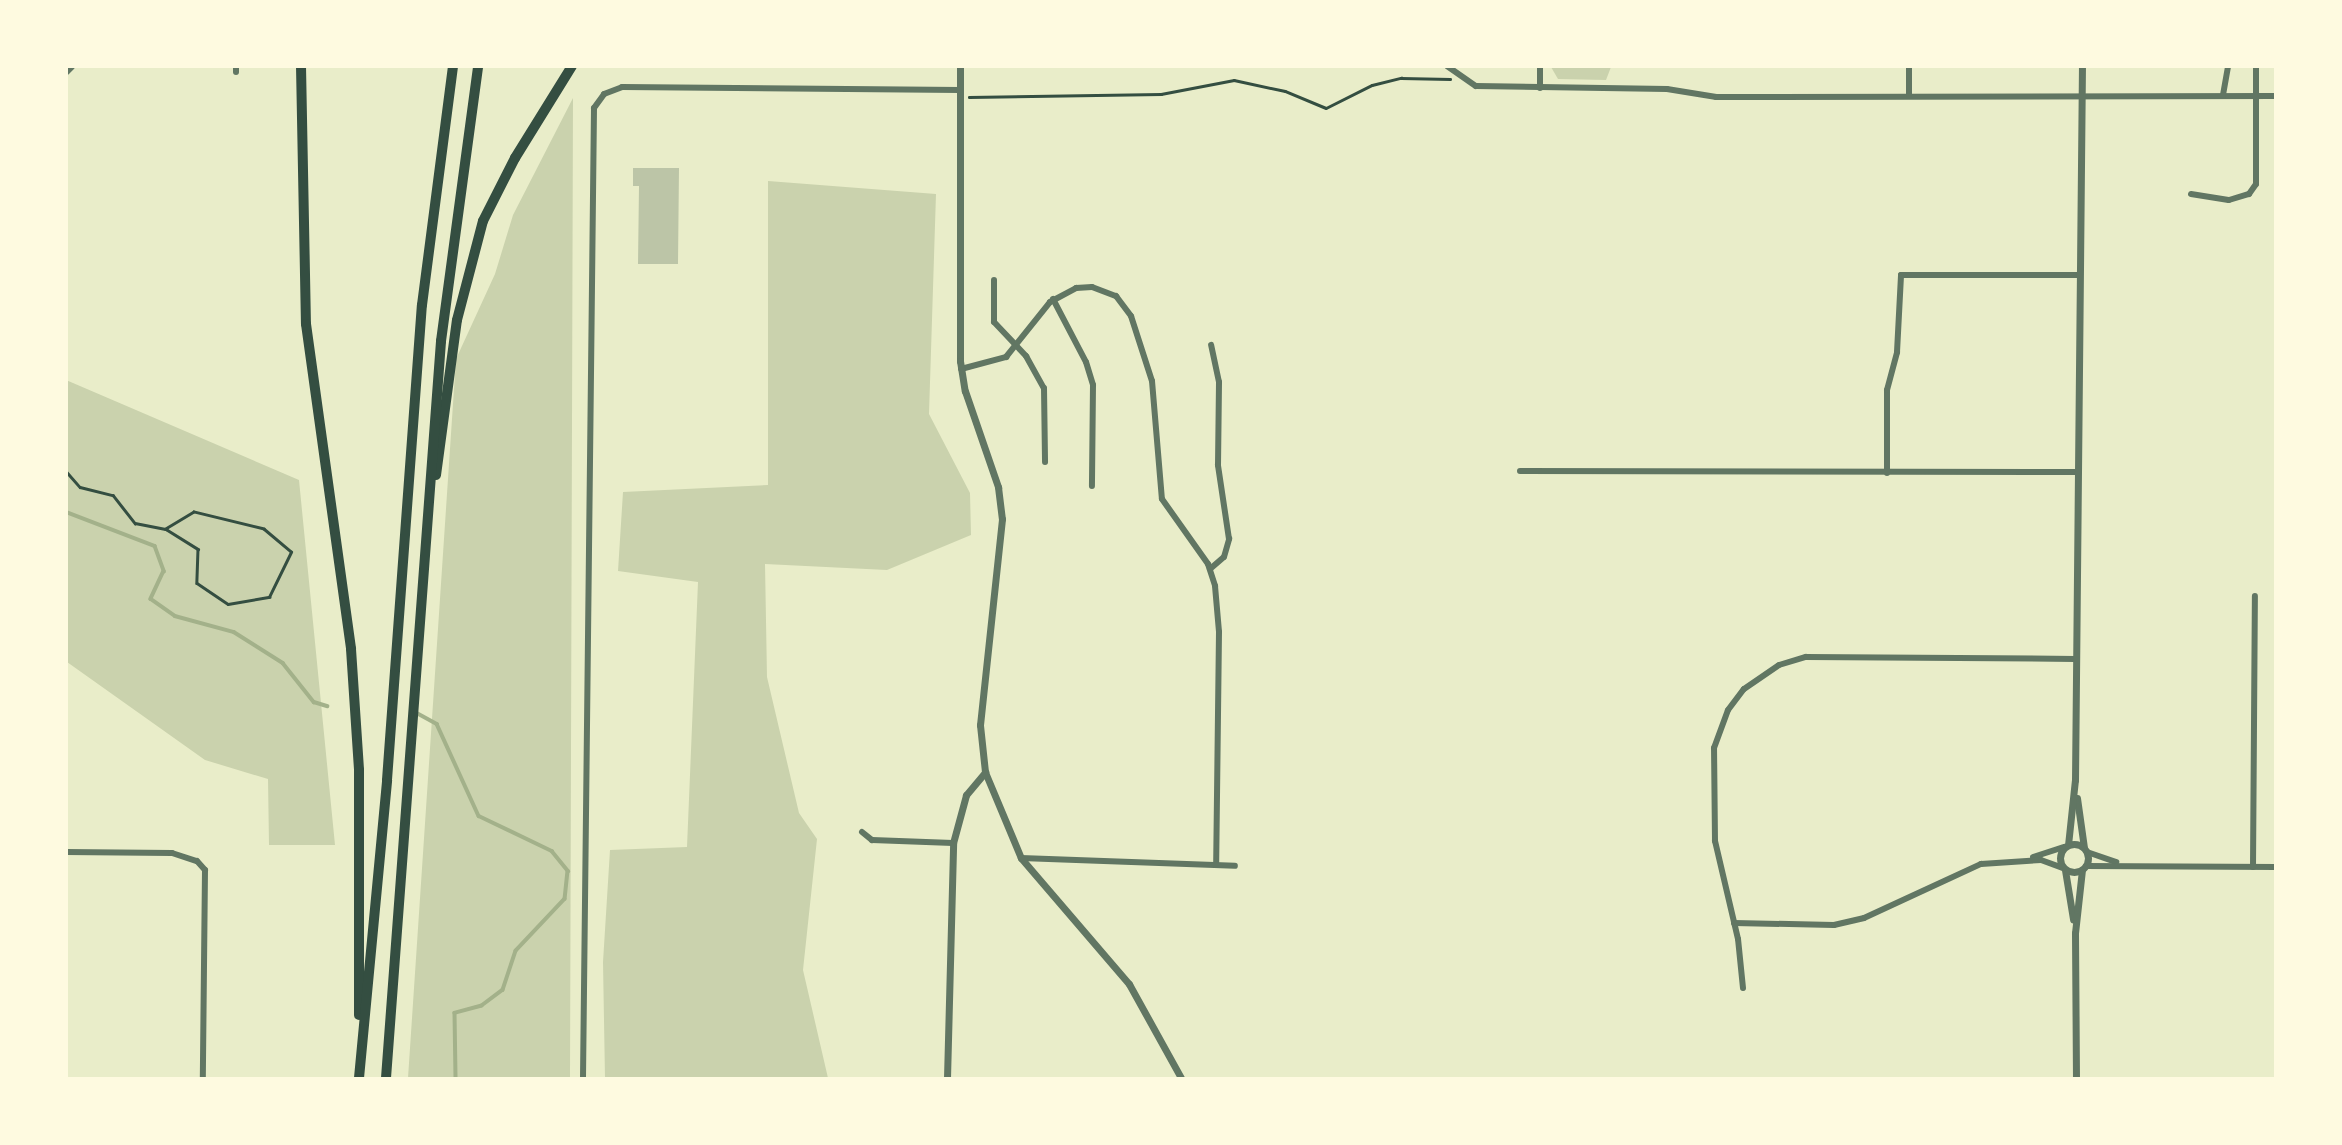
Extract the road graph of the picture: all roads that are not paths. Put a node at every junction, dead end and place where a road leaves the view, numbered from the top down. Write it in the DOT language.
graph roads {
  1 [pos="71,66"];
  2 [pos="301,66"];
  3 [pos="453,66"];
  4 [pos="478,66"];
  5 [pos="572,66"];
  6 [pos="960,66"];
  7 [pos="1447,66"];
  8 [pos="1540,66"];
  9 [pos="1909,66"];
  10 [pos="2082,66"];
  11 [pos="2228,66"];
  12 [pos="2256,66"];
  13 [pos="66,71"];
  14 [pos="1540,88"];
  15 [pos="960,93"];
  16 [pos="2082,93"];
  17 [pos="1909,94"];
  18 [pos="2223,95"];
  19 [pos="2259,95"];
  20 [pos="2276,96"];
  21 [pos="2191,194"];
  22 [pos="2080,275"];
  23 [pos="994,280"];
  24 [pos="1053,299"];
  25 [pos="1210,345"];
  26 [pos="1017,346"];
  27 [pos="961,369"];
  28 [pos="1045,462"];
  29 [pos="1520,471"];
  30 [pos="2078,472"];
  31 [pos="1887,473"];
  32 [pos="1092,486"];
  33 [pos="426,530"];
  34 [pos="1210,569"];
  35 [pos="2255,596"];
  36 [pos="2075,659"];
  37 [pos="985,772"];
  38 [pos="2074,780"];
  39 [pos="862,832"];
  40 [pos="953,843"];
  41 [pos="2066,846"];
  42 [pos="2086,850"];
  43 [pos="66,852"];
  44 [pos="1021,858"];
  45 [pos="2021,860"];
  46 [pos="2122,863"];
  47 [pos="1216,865"];
  48 [pos="1235,866"];
  49 [pos="2253,867"];
  50 [pos="2276,867"];
  51 [pos="2084,868"];
  52 [pos="2064,869"];
  53 [pos="1734,923"];
  54 [pos="2075,933"];
  55 [pos="1742,988"];
  56 [pos="360,1063"];
  57 [pos="203,1079"];
  58 [pos="359,1079"];
  59 [pos="386,1079"];
  60 [pos="583,1079"];
  61 [pos="947,1079"];
  62 [pos="1181,1079"];
  63 [pos="2076,1079"];
  1 -- 13 [label="street"];
  2 -- 56 [label="highway"];
  3 -- 56 [label="highway"];
  4 -- 33 [label="highway"];
  5 -- 33 [label="highway"];
  6 -- 15 [label="street"];
  7 -- 14 [label="street"];
  8 -- 14 [label="street"];
  9 -- 17 [label="street"];
  10 -- 16 [label="street"];
  11 -- 18 [label="street"];
  12 -- 19 [label="street"];
  14 -- 17 [label="street"];
  15 -- 27 [label="street"];
  15 -- 60 [label="street"];
  16 -- 17 [label="street"];
  16 -- 18 [label="street"];
  16 -- 22 [label="street"];
  18 -- 19 [label="street"];
  19 -- 20 [label="street"];
  19 -- 21 [label="street"];
  22 -- 30 [label="street"];
  22 -- 31 [label="street"];
  23 -- 26 [label="street"];
  24 -- 26 [label="street"];
  24 -- 32 [label="street"];
  24 -- 34 [label="street"];
  25 -- 34 [label="street"];
  26 -- 27 [label="street"];
  26 -- 28 [label="street"];
  27 -- 37 [label="street"];
  29 -- 31 [label="street"];
  30 -- 31 [label="street"];
  30 -- 36 [label="street"];
  33 -- 59 [label="highway"];
  34 -- 47 [label="street"];
  35 -- 49 [label="street"];
  36 -- 38 [label="street"];
  36 -- 53 [label="street"];
  37 -- 40 [label="street"];
  37 -- 44 [label="street"];
  38 -- 41 [label="street"];
  38 -- 42 [label="street"];
  39 -- 40 [label="street"];
  40 -- 61 [label="street"];
  41 -- 42 [label="street"];
  41 -- 45 [label="street"];
  41 -- 52 [label="street"];
  42 -- 46 [label="street"];
  42 -- 51 [label="street"];
  43 -- 57 [label="street"];
  44 -- 47 [label="street"];
  44 -- 62 [label="street"];
  45 -- 52 [label="street"];
  45 -- 53 [label="street"];
  46 -- 49 [label="street"];
  46 -- 51 [label="street"];
  47 -- 48 [label="street"];
  49 -- 50 [label="street"];
  51 -- 52 [label="street"];
  51 -- 54 [label="street"];
  52 -- 54 [label="street"];
  53 -- 55 [label="street"];
  54 -- 63 [label="street"];
  56 -- 58 [label="highway"];
}
